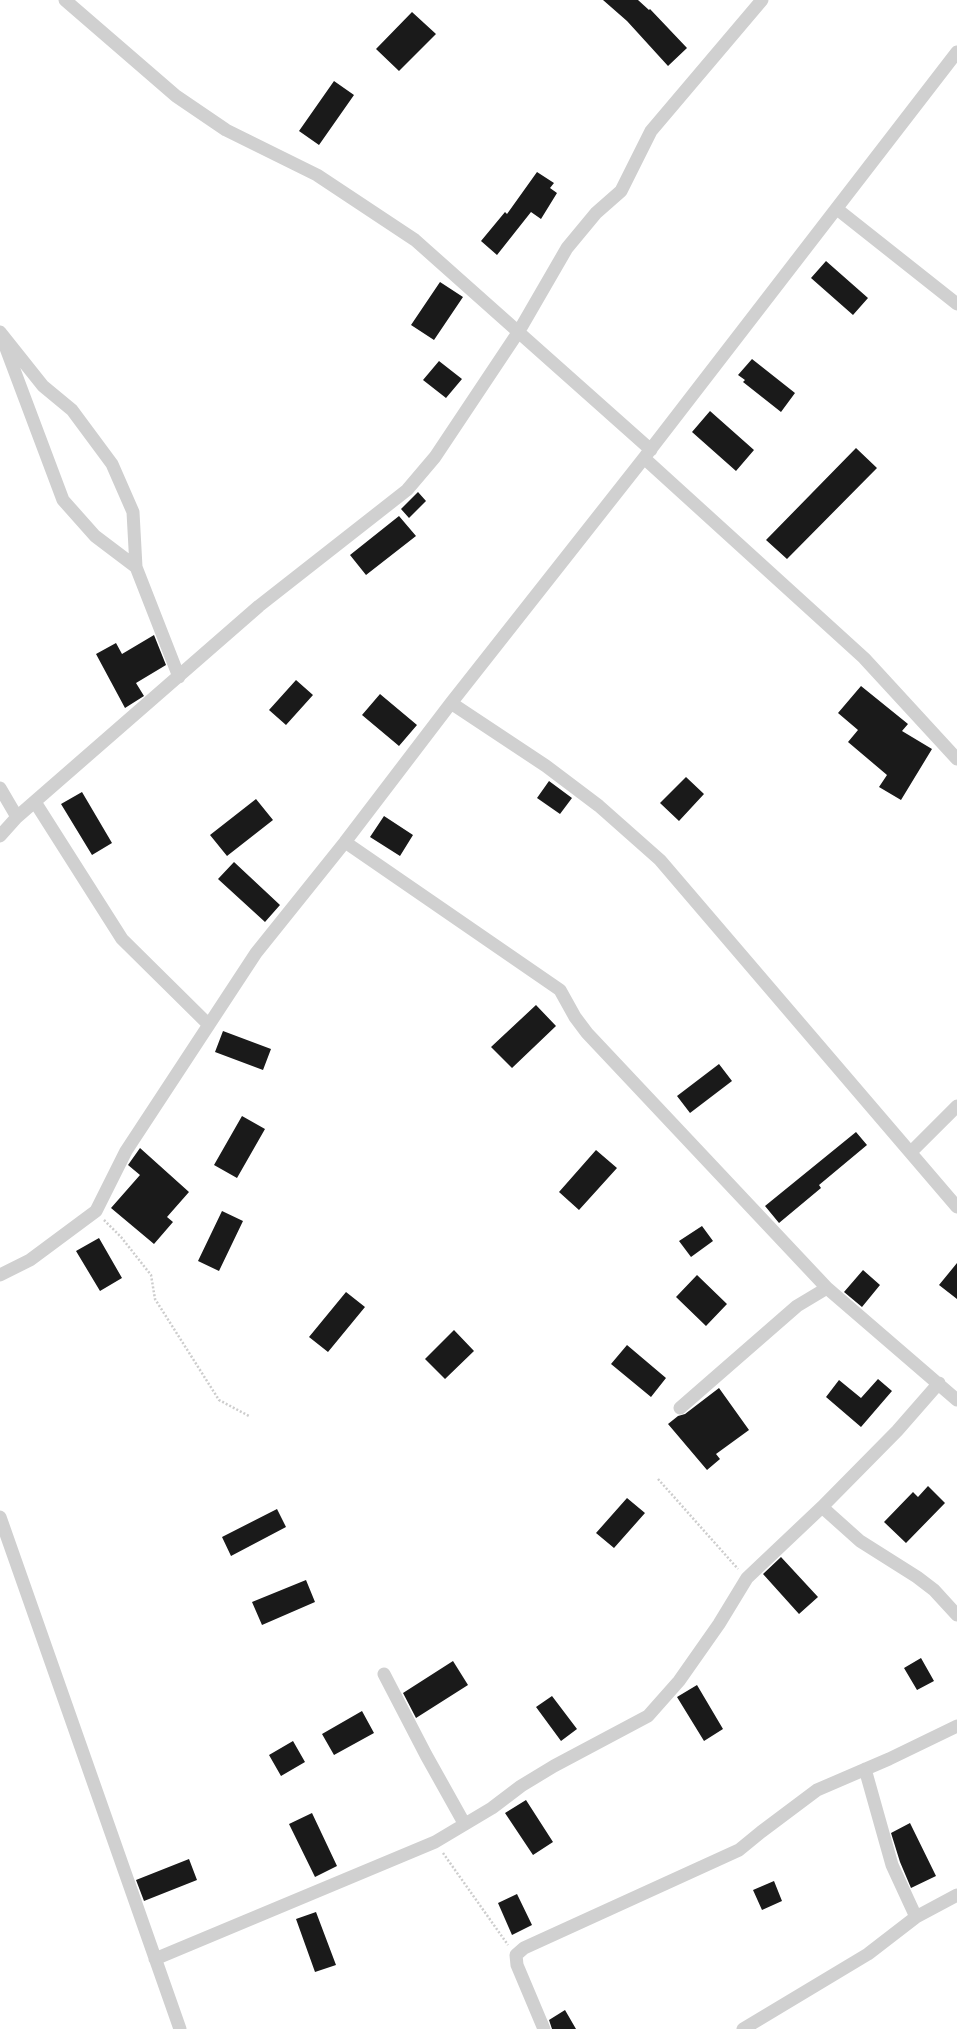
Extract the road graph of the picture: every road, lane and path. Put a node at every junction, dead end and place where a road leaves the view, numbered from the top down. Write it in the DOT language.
graph roads {
  1 [pos="65,0"];
  2 [pos="762,0"];
  3 [pos="957,52"];
  4 [pos="837,209"];
  5 [pos="957,304"];
  6 [pos="519,331"];
  7 [pos="648,454"];
  8 [pos="136,567"];
  9 [pos="179,676"];
  10 [pos="451,703"];
  11 [pos="957,759"];
  12 [pos="0,788"];
  13 [pos="34,802"];
  14 [pos="17,817"];
  15 [pos="0,836"];
  16 [pos="345,842"];
  17 [pos="208,1025"];
  18 [pos="957,1106"];
  19 [pos="911,1152"];
  20 [pos="957,1207"];
  21 [pos="96,1211"];
  22 [pos="0,1275"];
  23 [pos="827,1288"];
  24 [pos="939,1383"];
  25 [pos="957,1400"];
  26 [pos="680,1408"];
  27 [pos="249,1416"];
  28 [pos="658,1479"];
  29 [pos="822,1507"];
  30 [pos="0,1517"];
  31 [pos="747,1578"];
  32 [pos="957,1615"];
  33 [pos="384,1674"];
  34 [pos="957,1726"];
  35 [pos="865,1769"];
  36 [pos="464,1824"];
  37 [pos="436,1842"];
  38 [pos="957,1896"];
  39 [pos="916,1917"];
  40 [pos="516,1955"];
  41 [pos="155,1959"];
  42 [pos="180,2029"];
  43 [pos="544,2029"];
  44 [pos="743,2029"];
  1 -- 6 [label="street"];
  2 -- 6 [label="street"];
  3 -- 4 [label="street"];
  4 -- 5 [label="street"];
  4 -- 7 [label="street"];
  6 -- 7 [label="street"];
  6 -- 9 [label="street"];
  7 -- 10 [label="street"];
  7 -- 11 [label="street"];
  8 -- 8 [label="street"];
  8 -- 9 [label="street"];
  9 -- 13 [label="street"];
  10 -- 16 [label="street"];
  10 -- 19 [label="street"];
  12 -- 14 [label="street"];
  13 -- 14 [label="street"];
  13 -- 17 [label="street"];
  14 -- 15 [label="street"];
  16 -- 17 [label="street"];
  16 -- 23 [label="street"];
  17 -- 21 [label="street"];
  18 -- 19 [label="street"];
  19 -- 20 [label="street"];
  21 -- 22 [label="street"];
  21 -- 27 [label="path"];
  23 -- 24 [label="street"];
  23 -- 26 [label="street"];
  24 -- 25 [label="street"];
  24 -- 29 [label="street"];
  28 -- 31 [label="path"];
  29 -- 31 [label="street"];
  29 -- 32 [label="street"];
  30 -- 41 [label="street"];
  31 -- 36 [label="street"];
  33 -- 36 [label="street"];
  34 -- 35 [label="street"];
  35 -- 39 [label="street"];
  35 -- 40 [label="street"];
  36 -- 37 [label="street"];
  37 -- 40 [label="path"];
  37 -- 41 [label="street"];
  38 -- 39 [label="street"];
  39 -- 44 [label="street"];
  40 -- 43 [label="street"];
  41 -- 42 [label="street"];
}
